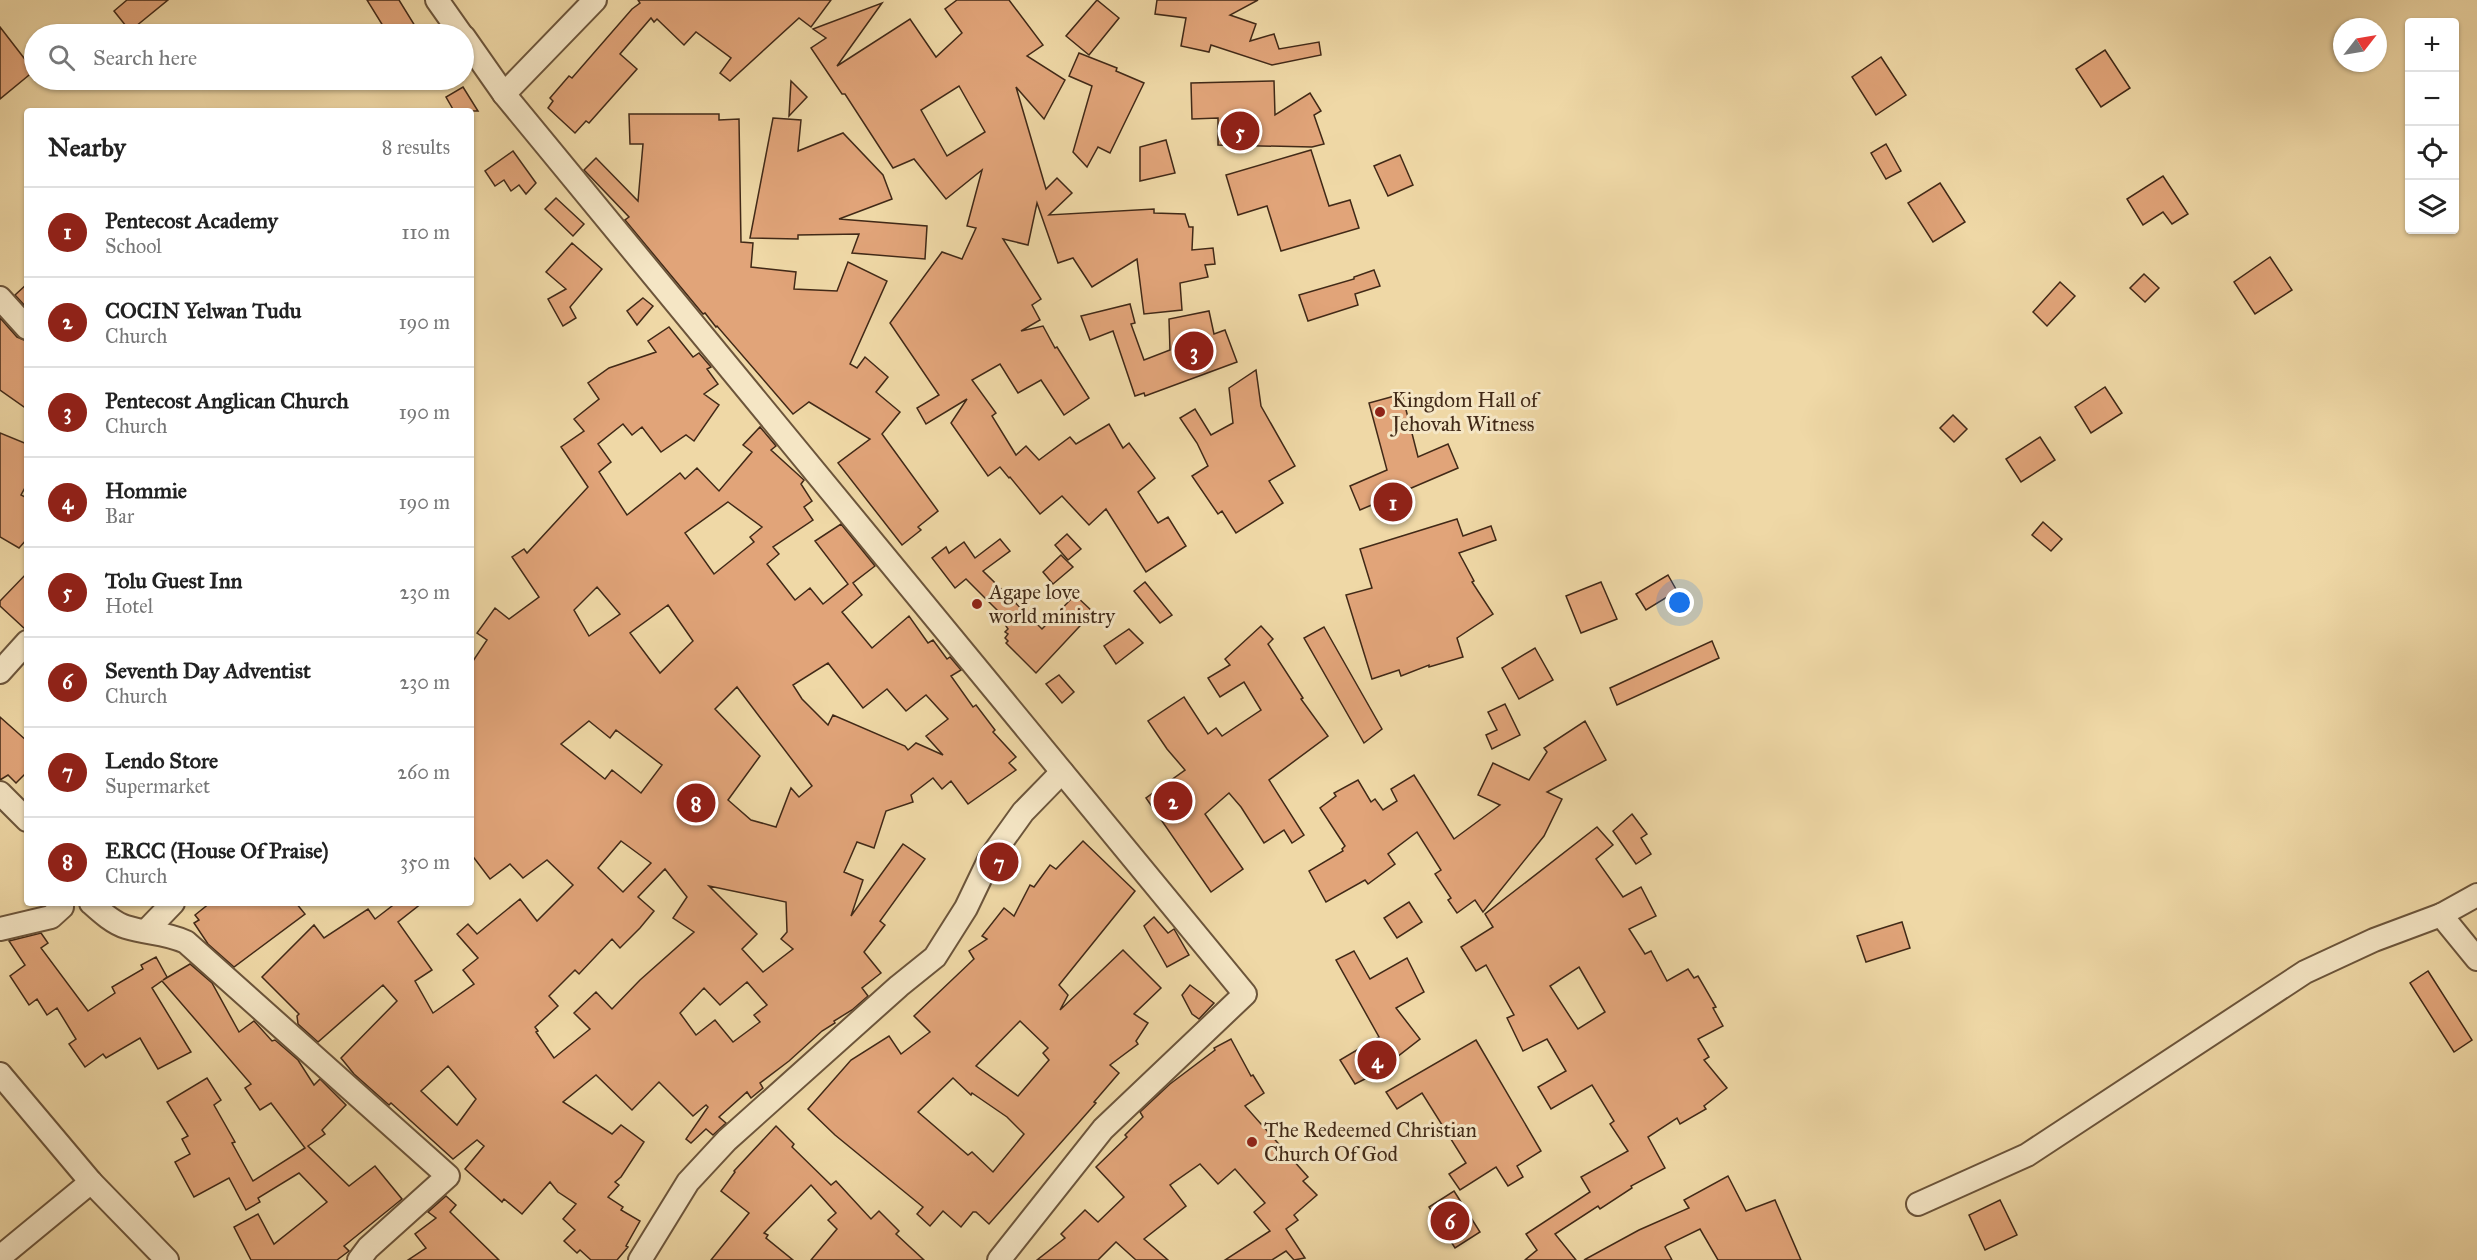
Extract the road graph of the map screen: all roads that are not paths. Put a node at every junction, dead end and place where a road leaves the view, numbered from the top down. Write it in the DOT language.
graph roads {
  1 [pos="436,0"];
  2 [pos="595,0"];
  3 [pos="453,24"];
  4 [pos="474,53"];
  5 [pos="504,94"];
  6 [pos="0,298"];
  7 [pos="24,325"];
  8 [pos="24,645"];
  9 [pos="0,672"];
  10 [pos="1062,772"];
  11 [pos="0,793"];
  12 [pos="24,817"];
  13 [pos="2477,894"];
  14 [pos="62,906"];
  15 [pos="95,906"];
  16 [pos="170,906"];
  17 [pos="2441,915"];
  18 [pos="0,929"];
  19 [pos="147,930"];
  20 [pos="2477,958"];
  21 [pos="0,1074"];
  22 [pos="91,1182"];
  23 [pos="1918,1204"];
  24 [pos="0,1257"];
  25 [pos="167,1260"];
  26 [pos="359,1260"];
  27 [pos="640,1260"];
  28 [pos="999,1260"];
  1 -- 3 [label="street"];
  2 -- 5 [label="street"];
  4 -- 5 [label="street"];
  5 -- 10 [label="street"];
  6 -- 7 [label="street"];
  8 -- 9 [label="street"];
  10 -- 27 [label="street"];
  10 -- 28 [label="street"];
  11 -- 12 [label="street"];
  13 -- 17 [label="street"];
  14 -- 18 [label="street"];
  15 -- 19 [label="street"];
  16 -- 19 [label="street"];
  17 -- 20 [label="street"];
  17 -- 23 [label="street"];
  19 -- 26 [label="street"];
  21 -- 22 [label="street"];
  22 -- 24 [label="street"];
  22 -- 25 [label="street"];
}
